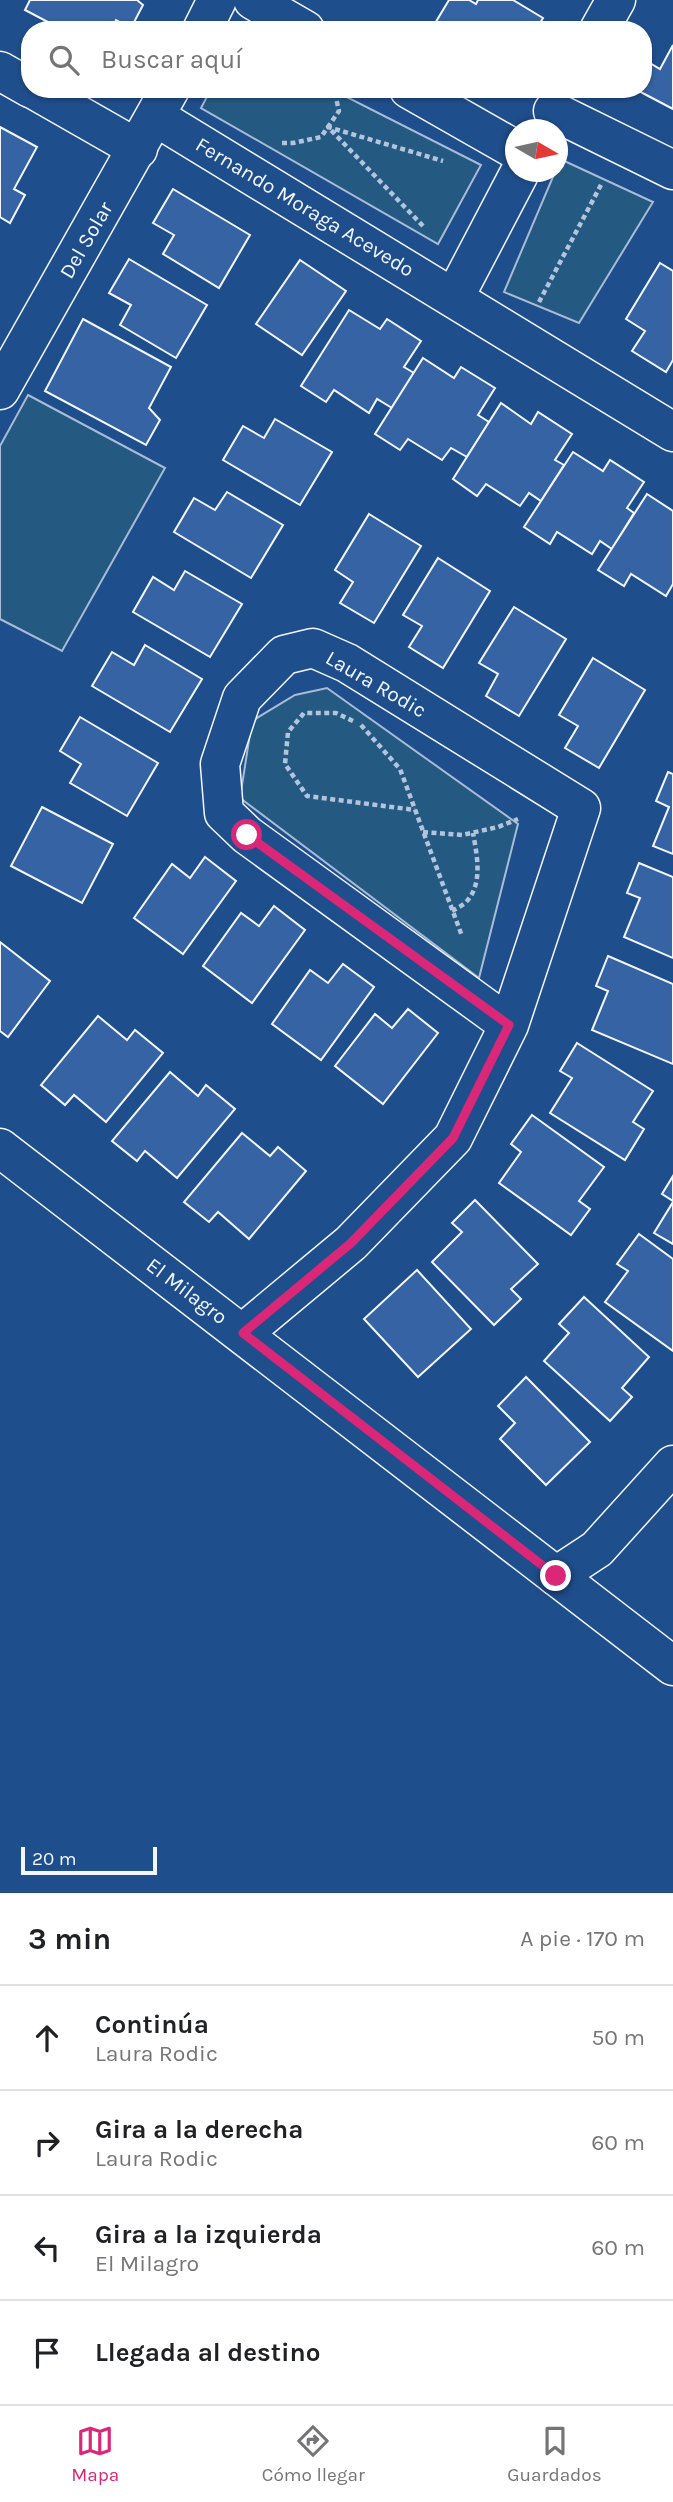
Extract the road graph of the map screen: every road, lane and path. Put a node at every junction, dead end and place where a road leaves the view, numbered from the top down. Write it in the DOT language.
graph roads {
  1 [pos="217,0"];
  2 [pos="253,0"];
  3 [pos="616,0"];
  4 [pos="206,21"];
  5 [pos="289,21"];
  6 [pos="604,21"];
  7 [pos="0,71"];
  8 [pos="21,83"];
  9 [pos="72,98"];
  10 [pos="336,98"];
  11 [pos="425,98"];
  12 [pos="554,110"];
  13 [pos="155,118"];
  14 [pos="328,127"];
  15 [pos="279,142"];
  16 [pos="505,144"];
  17 [pos="622,145"];
  18 [pos="448,162"];
  19 [pos="673,170"];
  20 [pos="515,182"];
  21 [pos="460,285"];
  22 [pos="519,338"];
  23 [pos="0,390"];
  24 [pos="673,432"];
  25 [pos="567,799"];
  26 [pos="415,810"];
  27 [pos="424,832"];
  28 [pos="473,833"];
  29 [pos="452,911"];
  30 [pos="466,947"];
  31 [pos="509,1025"];
  32 [pos="0,1148"];
  33 [pos="243,1333"];
  34 [pos="673,1465"];
  35 [pos="556,1576"];
  36 [pos="673,1666"];
  1 -- 4 [label="street"];
  2 -- 5 [label="street"];
  3 -- 6 [label="street"];
  7 -- 8 [label="street, Fernando Moraga Acevedo"];
  9 -- 13 [label="street, Fernando Moraga Acevedo"];
  10 -- 14 [label="path"];
  11 -- 16 [label="street"];
  12 -- 17 [label="street"];
  13 -- 21 [label="street, Fernando Moraga Acevedo"];
  13 -- 23 [label="street, Del Solar"];
  14 -- 15 [label="path"];
  14 -- 18 [label="path"];
  14 -- 21 [label="path"];
  17 -- 19 [label="street"];
  17 -- 22 [label="path"];
  20 -- 21 [label="street"];
  21 -- 22 [label="street, Fernando Moraga Acevedo"];
  22 -- 24 [label="street, Fernando Moraga Acevedo"];
  25 -- 28 [label="path"];
  25 -- 31 [label="street"];
  25 -- 31 [label="street, Laura Rodic"];
  26 -- 26 [label="path"];
  26 -- 27 [label="path"];
  27 -- 28 [label="path"];
  27 -- 29 [label="path"];
  28 -- 29 [label="path"];
  29 -- 30 [label="path"];
  31 -- 33 [label="street"];
  32 -- 33 [label="street, El Milagro"];
  33 -- 35 [label="street, El Milagro"];
  34 -- 35 [label="street"];
  35 -- 36 [label="street, El Milagro"];
}
